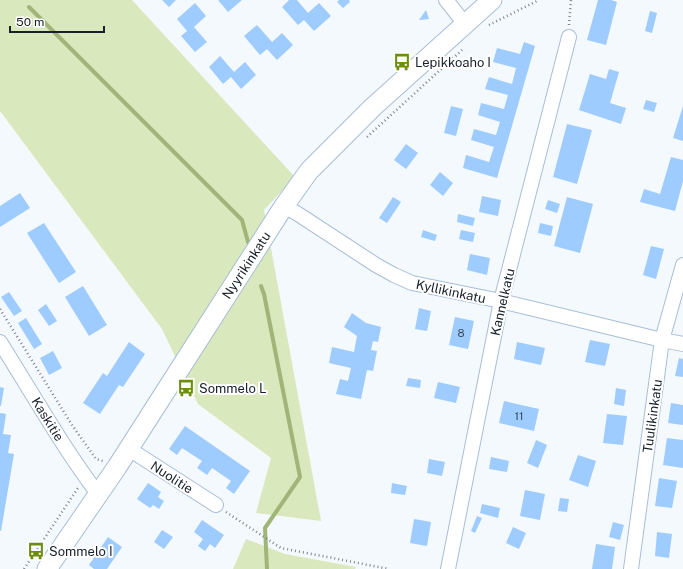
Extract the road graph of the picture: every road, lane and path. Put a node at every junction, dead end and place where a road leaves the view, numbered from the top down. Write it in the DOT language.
graph roads {
  1 [pos="446,0"];
  2 [pos="492,0"];
  3 [pos="539,0"];
  4 [pos="571,0"];
  5 [pos="464,24"];
  6 [pos="484,30"];
  7 [pos="569,37"];
  8 [pos="466,46"];
  9 [pos="367,137"];
  10 [pos="284,206"];
  11 [pos="683,265"];
  12 [pos="501,301"];
  13 [pos="0,309"];
  14 [pos="662,340"];
  15 [pos="0,342"];
  16 [pos="683,344"];
  17 [pos="129,449"];
  18 [pos="96,459"];
  19 [pos="117,467"];
  20 [pos="85,476"];
  21 [pos="98,494"];
  22 [pos="216,505"];
  23 [pos="24,569"];
  24 [pos="47,569"];
  25 [pos="389,569"];
  26 [pos="448,569"];
  27 [pos="631,569"];
  1 -- 5 [label="street"];
  2 -- 5 [label="street, Nyyrikinkatu"];
  3 -- 6 [label="path"];
  4 -- 7 [label="path"];
  5 -- 10 [label="street, Nyyrikinkatu"];
  7 -- 12 [label="street, Kannelkatu"];
  8 -- 9 [label="path"];
  10 -- 12 [label="street, Kyllikinkatu"];
  10 -- 17 [label="street, Nyyrikinkatu"];
  11 -- 14 [label="street, Tuulikinkatu"];
  12 -- 14 [label="street, Kyllikinkatu"];
  12 -- 26 [label="street, Kannelkatu"];
  13 -- 18 [label="path"];
  14 -- 16 [label="street, Kyllikinkatu"];
  14 -- 27 [label="street, Tuulikinkatu"];
  15 -- 20 [label="street, Kaskitie"];
  17 -- 19 [label="street, Nyyrikinkatu"];
  17 -- 22 [label="street, Nuolitie"];
  18 -- 19 [label="path"];
  18 -- 20 [label="path"];
  19 -- 21 [label="street, Nyyrikinkatu"];
  20 -- 21 [label="street, Kaskitie"];
  20 -- 23 [label="path"];
  21 -- 24 [label="street, Nyyrikinkatu"];
  22 -- 25 [label="path"];
}
